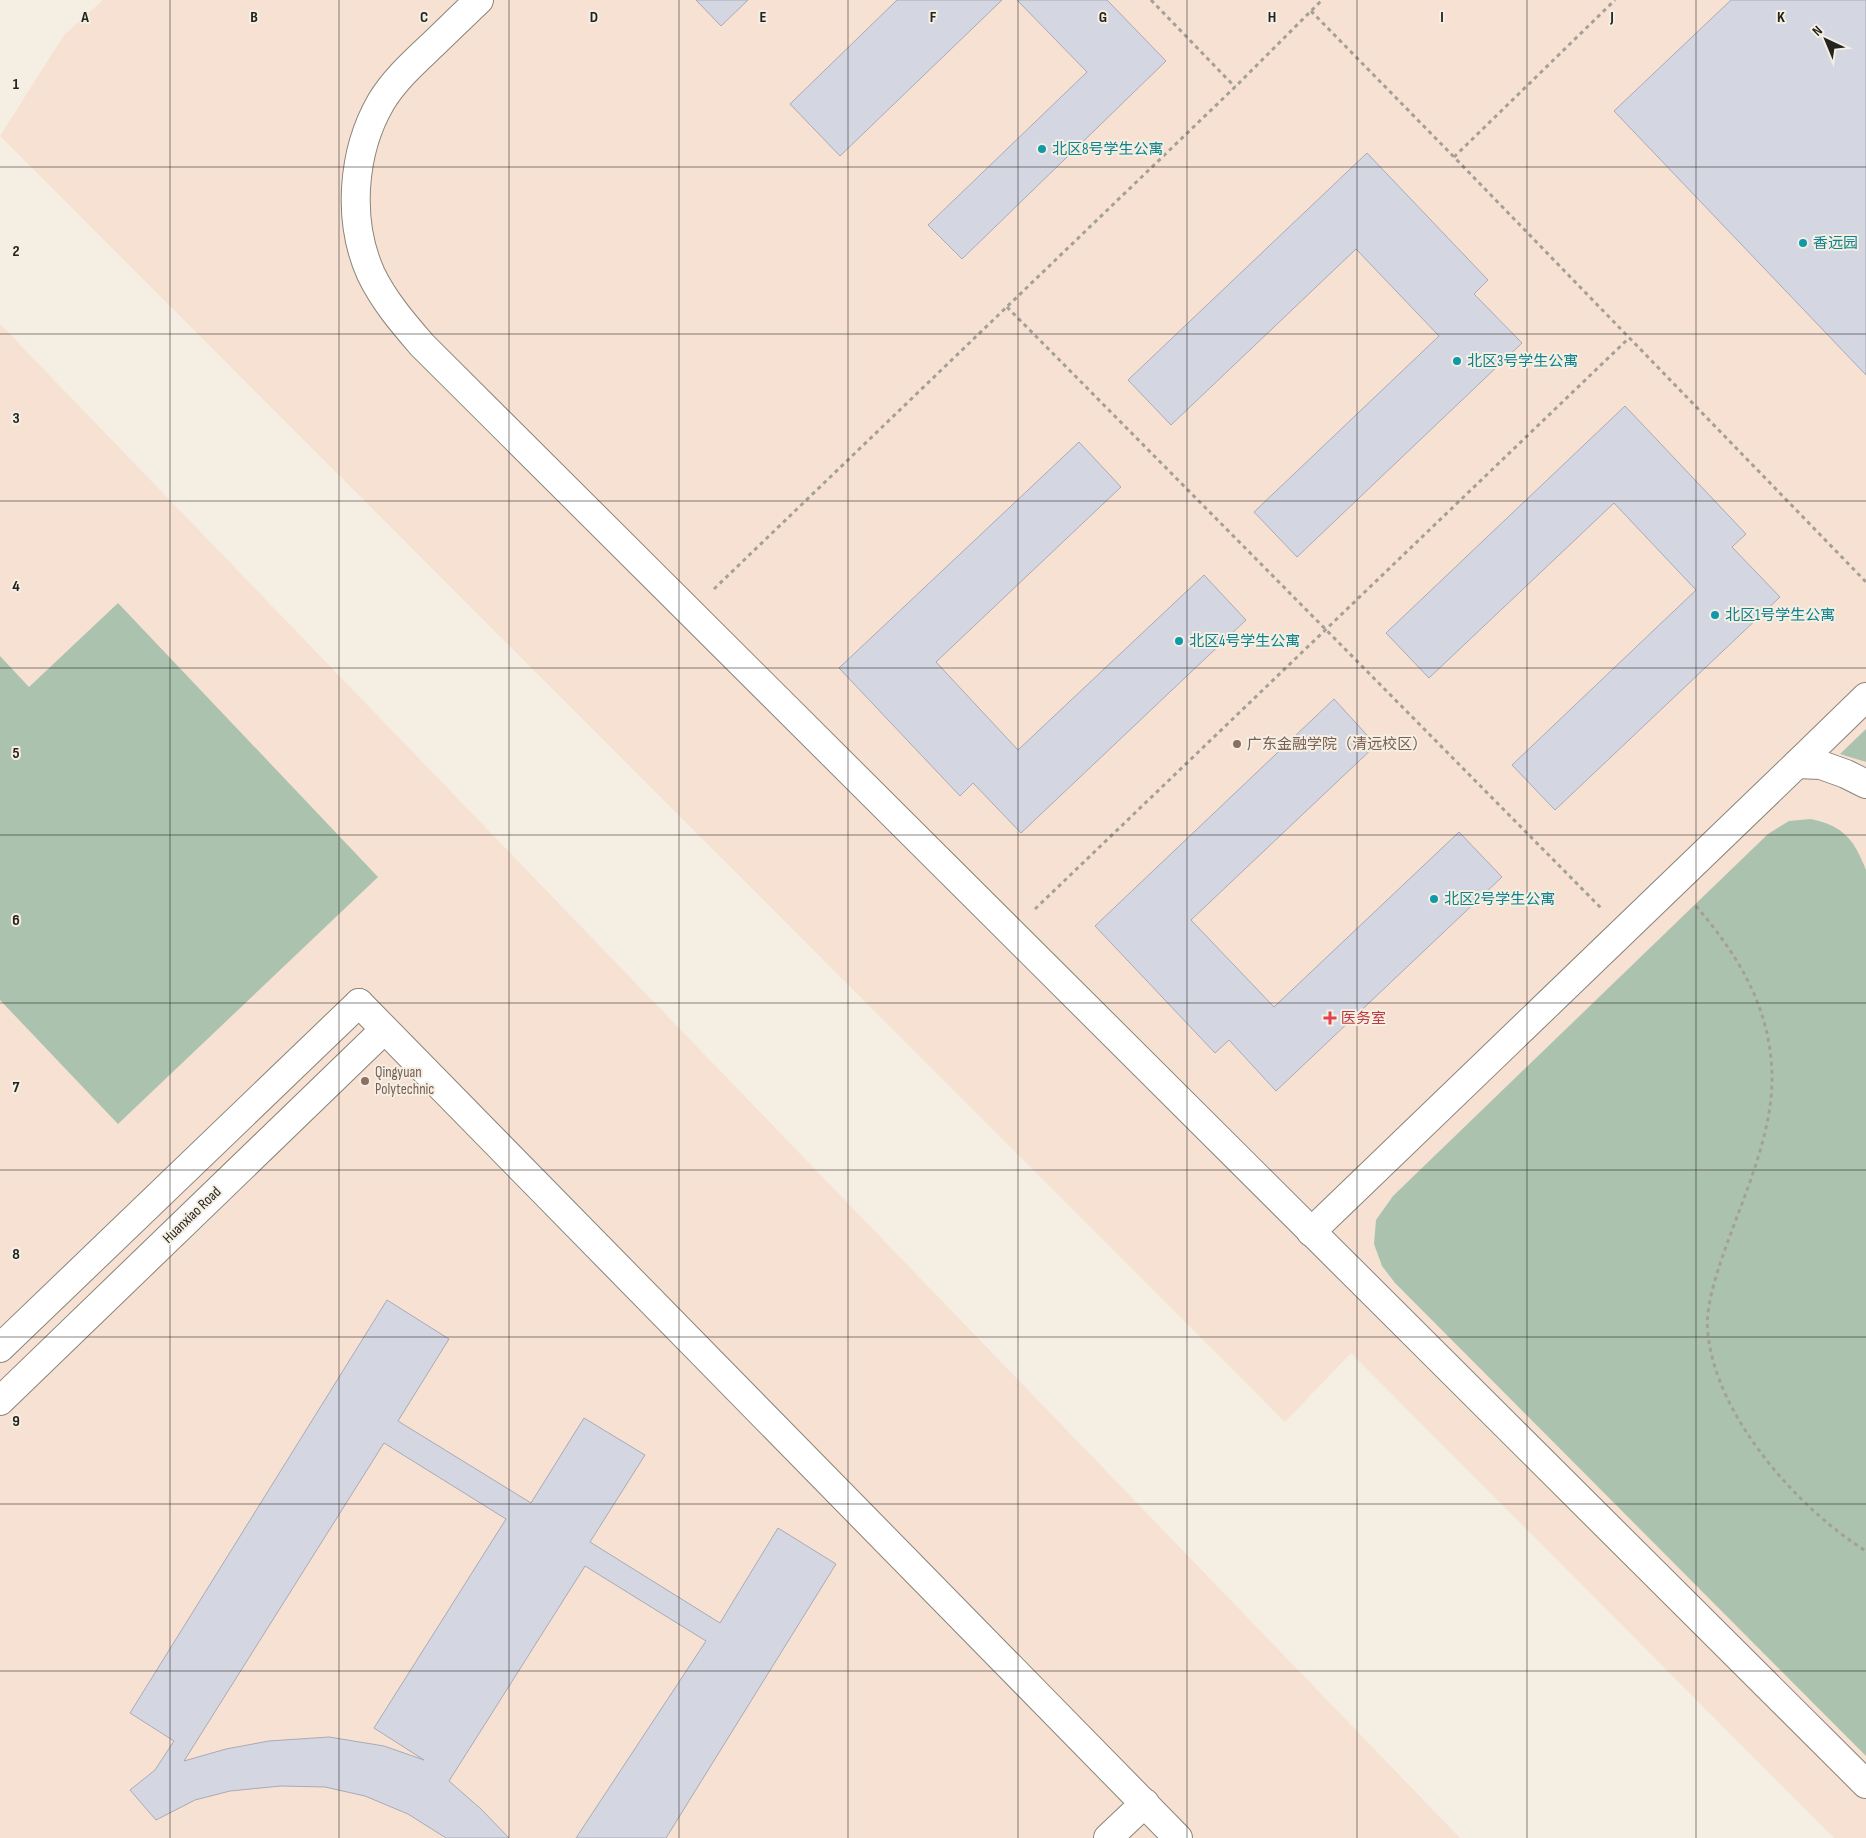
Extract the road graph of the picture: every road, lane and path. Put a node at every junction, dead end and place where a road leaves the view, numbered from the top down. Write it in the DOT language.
graph roads {
  1 [pos="479,0"];
  2 [pos="1151,0"];
  3 [pos="1322,0"];
  4 [pos="1615,0"];
  5 [pos="1311,11"];
  6 [pos="1235,87"];
  7 [pos="1454,157"];
  8 [pos="1007,307"];
  9 [pos="1629,338"];
  10 [pos="1866,582"];
  11 [pos="690,612"];
  12 [pos="1325,630"];
  13 [pos="1866,697"];
  14 [pos="1797,764"];
  15 [pos="1866,784"];
  16 [pos="1675,882"];
  17 [pos="1624,930"];
  18 [pos="1011,932"];
  19 [pos="384,1030"];
  20 [pos="1312,1232"];
  21 [pos="0,1348"];
  22 [pos="0,1400"];
  23 [pos="1866,1551"];
  24 [pos="1866,1784"];
  25 [pos="1145,1803"];
  26 [pos="1108,1838"];
  27 [pos="1178,1838"];
  1 -- 11 [label="street"];
  2 -- 6 [label="path"];
  3 -- 5 [label="path"];
  4 -- 7 [label="path"];
  5 -- 6 [label="path"];
  5 -- 7 [label="path"];
  6 -- 8 [label="path"];
  7 -- 9 [label="path"];
  8 -- 11 [label="path"];
  8 -- 12 [label="path"];
  9 -- 10 [label="path"];
  9 -- 12 [label="path"];
  11 -- 18 [label="street"];
  12 -- 17 [label="path"];
  12 -- 18 [label="path"];
  13 -- 14 [label="street"];
  14 -- 15 [label="street"];
  14 -- 16 [label="street"];
  16 -- 17 [label="street"];
  16 -- 23 [label="path"];
  17 -- 20 [label="street"];
  18 -- 20 [label="street"];
  19 -- 21 [label="street"];
  19 -- 22 [label="street, Huanxiao Road"];
  19 -- 25 [label="street"];
  20 -- 24 [label="street"];
  25 -- 26 [label="street"];
  25 -- 27 [label="street"];
}
